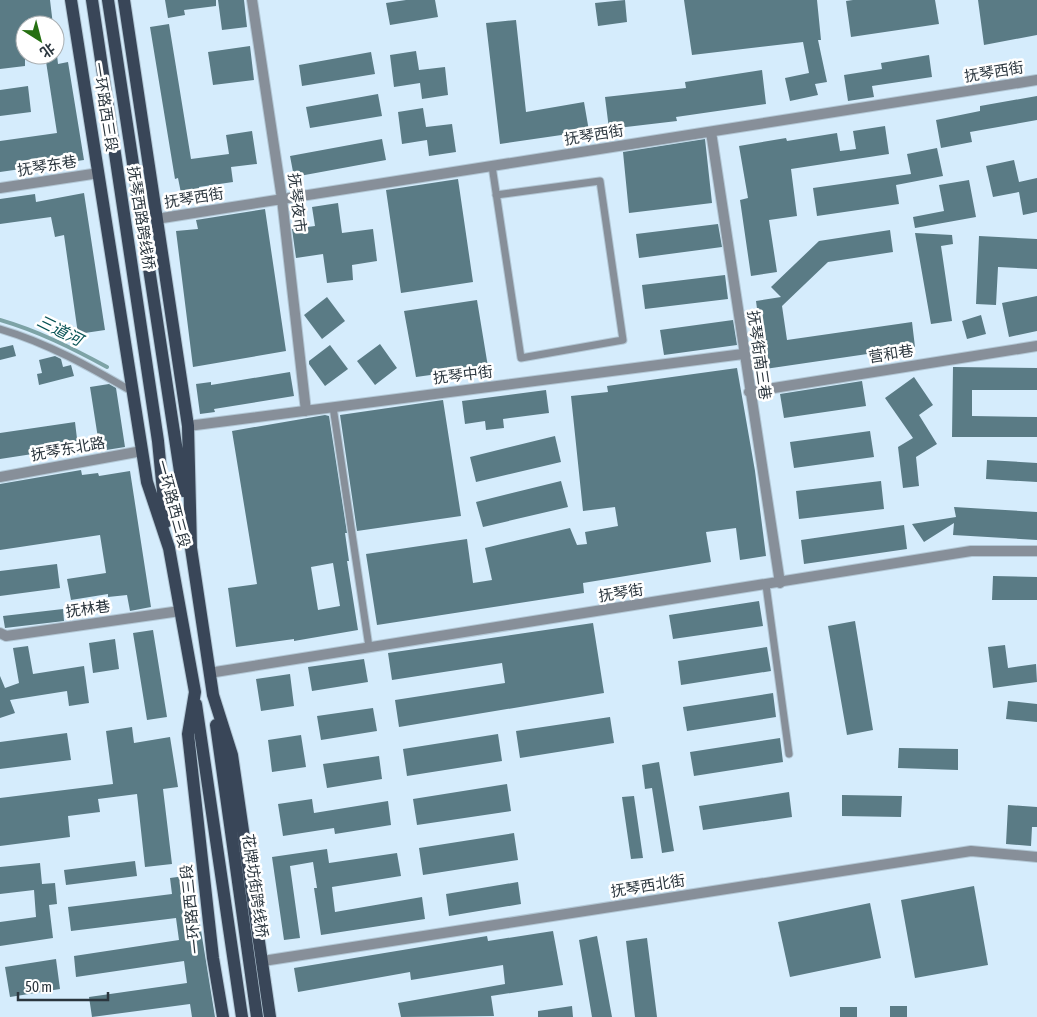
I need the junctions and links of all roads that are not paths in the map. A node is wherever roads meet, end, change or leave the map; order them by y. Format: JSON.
{"nodes":[{"id":1,"x":71,"y":0,"type":"edge"},
{"id":2,"x":92,"y":0,"type":"edge"},
{"id":3,"x":108,"y":0,"type":"edge"},
{"id":4,"x":124,"y":0,"type":"edge"},
{"id":5,"x":252,"y":0,"type":"edge"},
{"id":6,"x":1037,"y":80,"type":"edge"},
{"id":7,"x":711,"y":132,"type":"junction"},
{"id":8,"x":492,"y":166,"type":"junction"},
{"id":9,"x":99,"y":173,"type":"junction"},
{"id":10,"x":0,"y":188,"type":"edge"},
{"id":11,"x":496,"y":195,"type":"junction"},
{"id":12,"x":282,"y":200,"type":"junction"},
{"id":13,"x":156,"y":219,"type":"junction"},
{"id":14,"x":0,"y":329,"type":"edge"},
{"id":15,"x":1037,"y":346,"type":"edge"},
{"id":16,"x":743,"y":354,"type":"junction"},
{"id":17,"x":749,"y":392,"type":"junction"},
{"id":18,"x":134,"y":393,"type":"junction"},
{"id":19,"x":333,"y":407,"type":"junction"},
{"id":20,"x":306,"y":411,"type":"junction"},
{"id":21,"x":188,"y":426,"type":"junction"},
{"id":22,"x":142,"y":451,"type":"junction"},
{"id":23,"x":0,"y":476,"type":"edge"},
{"id":24,"x":169,"y":548,"type":"junction"},
{"id":25,"x":191,"y":548,"type":"junction"},
{"id":26,"x":1037,"y":551,"type":"edge"},
{"id":27,"x":780,"y":583,"type":"junction"},
{"id":28,"x":766,"y":585,"type":"junction"},
{"id":29,"x":180,"y":611,"type":"junction"},
{"id":30,"x":0,"y":633,"type":"edge"},
{"id":31,"x":369,"y":647,"type":"junction"},
{"id":32,"x":209,"y":673,"type":"junction"},
{"id":33,"x":195,"y":692,"type":"junction"},
{"id":34,"x":213,"y":695,"type":"junction"},
{"id":35,"x":789,"y":754,"type":"dead end"},
{"id":36,"x":1037,"y":857,"type":"edge"},
{"id":37,"x":263,"y":961,"type":"junction"},
{"id":38,"x":223,"y":1017,"type":"edge"},
{"id":39,"x":242,"y":1017,"type":"edge"},
{"id":40,"x":257,"y":1017,"type":"edge"},
{"id":41,"x":270,"y":1017,"type":"edge"}],
"edges":[{"from":1,"to":9,"type":"main road","name":"一环路西三段"},
{"from":2,"to":24,"type":"main road","name":"抚琴西路跨线桥"},
{"from":3,"to":25,"type":"main road","name":"抚琴西路跨线桥"},
{"from":4,"to":13,"type":"main road","name":"一环路西三段"},
{"from":5,"to":12,"type":"street","name":"抚琴夜市"},
{"from":6,"to":7,"type":"street","name":"抚琴西街"},
{"from":7,"to":8,"type":"street","name":"抚琴西街"},
{"from":7,"to":16,"type":"street","name":"抚琴街南三巷"},
{"from":8,"to":11,"type":"lane"},
{"from":8,"to":12,"type":"street","name":"抚琴西街"},
{"from":9,"to":10,"type":"street","name":"抚琴东巷"},
{"from":9,"to":18,"type":"main road","name":"一环路西三段"},
{"from":11,"to":11,"type":"lane"},
{"from":12,"to":13,"type":"street","name":"抚琴西街"},
{"from":12,"to":20,"type":"street","name":"抚琴夜市"},
{"from":13,"to":21,"type":"main road","name":"一环路西三段"},
{"from":14,"to":18,"type":"lane"},
{"from":15,"to":17,"type":"street","name":"营和巷"},
{"from":16,"to":17,"type":"street","name":"抚琴街南三巷"},
{"from":16,"to":19,"type":"street","name":"抚琴中街"},
{"from":17,"to":27,"type":"street","name":"抚琴街南三巷"},
{"from":18,"to":22,"type":"main road","name":"一环路西三段"},
{"from":19,"to":20,"type":"street","name":"抚琴中街"},
{"from":19,"to":31,"type":"lane"},
{"from":20,"to":21,"type":"street","name":"抚琴中街"},
{"from":21,"to":25,"type":"main road","name":"一环路西三段"},
{"from":22,"to":23,"type":"street","name":"抚琴东北路"},
{"from":22,"to":24,"type":"main road","name":"一环路西三段"},
{"from":24,"to":29,"type":"main road","name":"一环路西三段"},
{"from":25,"to":32,"type":"main road","name":"一环路西三段"},
{"from":26,"to":27,"type":"street","name":"抚琴街"},
{"from":27,"to":28,"type":"street","name":"抚琴街"},
{"from":28,"to":31,"type":"street","name":"抚琴街"},
{"from":28,"to":35,"type":"lane"},
{"from":29,"to":30,"type":"street","name":"抚林巷"},
{"from":29,"to":33,"type":"main road","name":"一环路西三段"},
{"from":31,"to":32,"type":"street","name":"抚琴街"},
{"from":32,"to":34,"type":"main road","name":"一环路西三段"},
{"from":33,"to":38,"type":"main road","name":"一环路西三段"},
{"from":33,"to":39,"type":"main road","name":"花牌坊街跨线桥"},
{"from":34,"to":37,"type":"main road","name":"一环路西三段"},
{"from":34,"to":40,"type":"main road","name":"花牌坊街跨线桥"},
{"from":36,"to":37,"type":"street","name":"抚琴西北街"},
{"from":37,"to":41,"type":"main road","name":"一环路西三段"}]}
